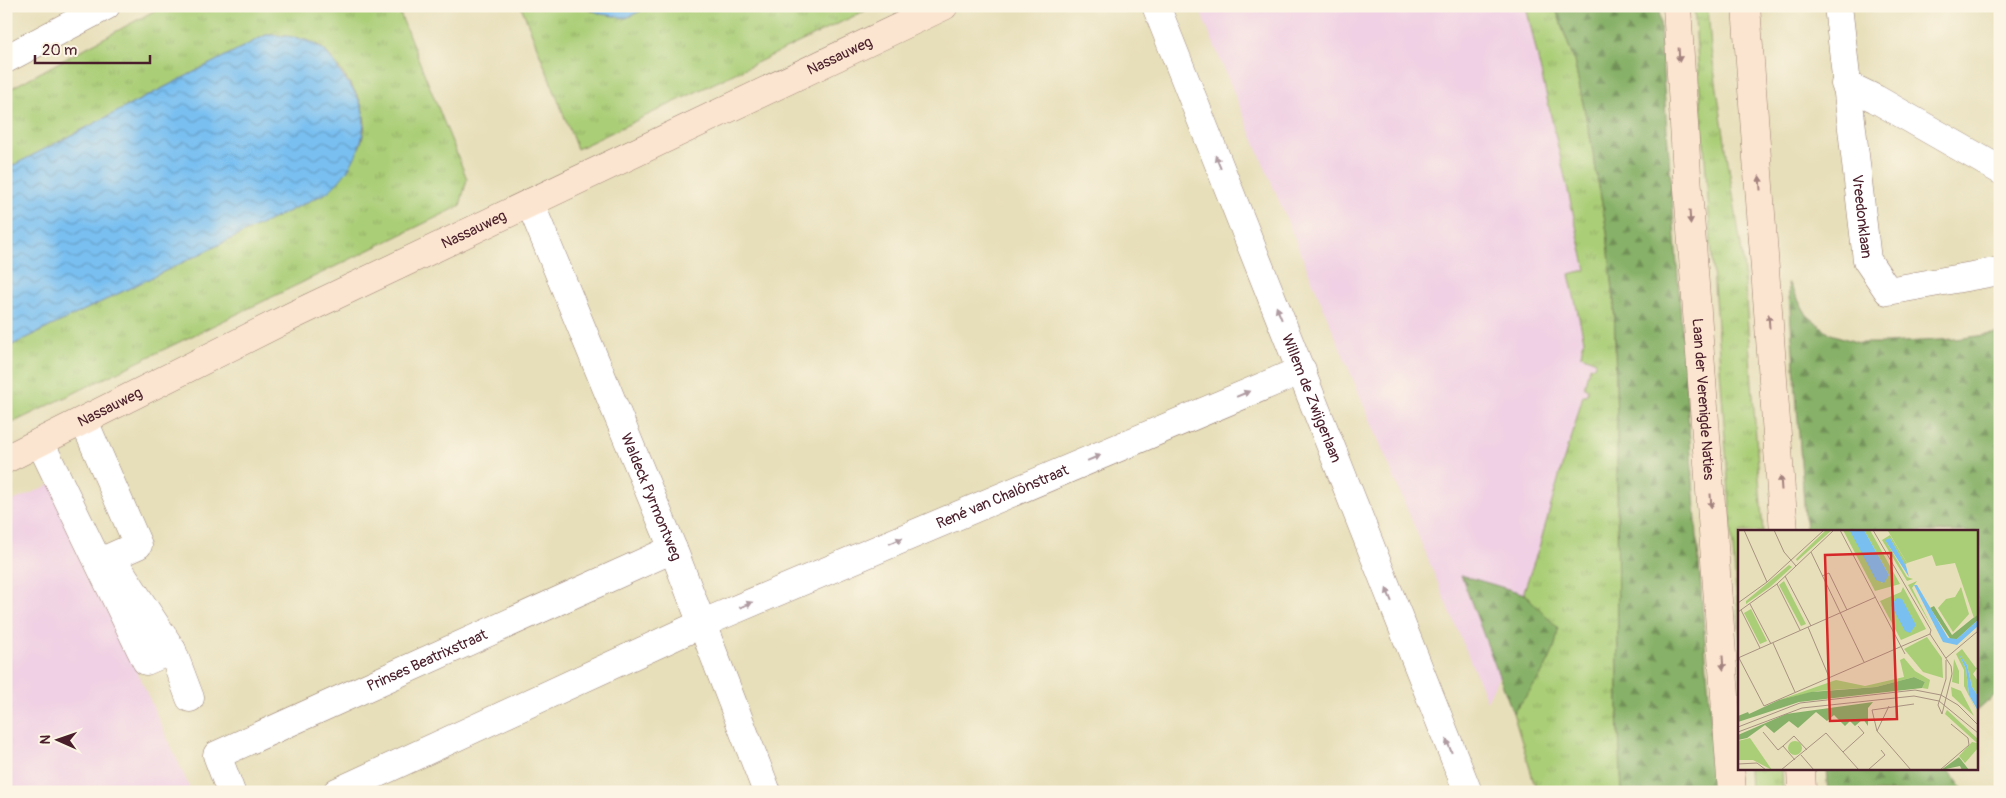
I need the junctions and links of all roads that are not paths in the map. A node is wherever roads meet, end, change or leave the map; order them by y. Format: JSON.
{"nodes":[{"id":1,"x":106,"y":6,"type":"edge"},
{"id":2,"x":944,"y":6,"type":"edge"},
{"id":3,"x":1156,"y":6,"type":"edge"},
{"id":4,"x":1677,"y":6,"type":"edge"},
{"id":5,"x":1746,"y":6,"type":"edge"},
{"id":6,"x":1838,"y":6,"type":"edge"},
{"id":7,"x":6,"y":59,"type":"edge"},
{"id":8,"x":1845,"y":84,"type":"junction"},
{"id":9,"x":2000,"y":170,"type":"edge"},
{"id":10,"x":530,"y":203,"type":"junction"},
{"id":11,"x":2000,"y":271,"type":"edge"},
{"id":12,"x":1302,"y":370,"type":"junction"},
{"id":13,"x":84,"y":421,"type":"junction"},
{"id":14,"x":40,"y":442,"type":"junction"},
{"id":15,"x":6,"y":459,"type":"edge"},
{"id":16,"x":1784,"y":530,"type":"edge"},
{"id":17,"x":673,"y":549,"type":"junction"},
{"id":18,"x":105,"y":560,"type":"junction"},
{"id":19,"x":701,"y":624,"type":"junction"},
{"id":20,"x":190,"y":698,"type":"dead end"},
{"id":21,"x":1801,"y":770,"type":"edge"},
{"id":22,"x":231,"y":792,"type":"edge"},
{"id":23,"x":337,"y":792,"type":"edge"},
{"id":24,"x":766,"y":792,"type":"edge"},
{"id":25,"x":1467,"y":792,"type":"edge"},
{"id":26,"x":1732,"y":792,"type":"edge"},
{"id":27,"x":1802,"y":792,"type":"edge"}],
"edges":[{"from":1,"to":7,"type":"street"},
{"from":2,"to":10,"type":"main road","name":"Nassauweg"},
{"from":12,"to":3,"type":"street","name":"Willem de Zwijgerlaan","one_way":true},
{"from":4,"to":26,"type":"main road","name":"Laan der Verenigde Naties","one_way":true},
{"from":16,"to":5,"type":"main road","one_way":true},
{"from":6,"to":8,"type":"street","name":"Vreedonklaan"},
{"from":8,"to":9,"type":"street"},
{"from":8,"to":11,"type":"street","name":"Vreedonklaan"},
{"from":10,"to":13,"type":"main road","name":"Nassauweg"},
{"from":10,"to":17,"type":"street","name":"Waldeck Pyrmontweg"},
{"from":19,"to":12,"type":"street","name":"René van Chalônstraat","one_way":true},
{"from":25,"to":12,"type":"street","name":"Willem de Zwijgerlaan","one_way":true},
{"from":13,"to":14,"type":"main road","name":"Nassauweg"},
{"from":13,"to":18,"type":"street"},
{"from":14,"to":15,"type":"main road","name":"Nassauweg"},
{"from":14,"to":18,"type":"street"},
{"from":17,"to":19,"type":"street","name":"Waldeck Pyrmontweg"},
{"from":17,"to":22,"type":"street","name":"Prinses Beatrixstraat"},
{"from":18,"to":20,"type":"street"},
{"from":19,"to":23,"type":"street"},
{"from":19,"to":24,"type":"street","name":"Waldeck Pyrmontweg"},
{"from":21,"to":27,"type":"main road"}]}
